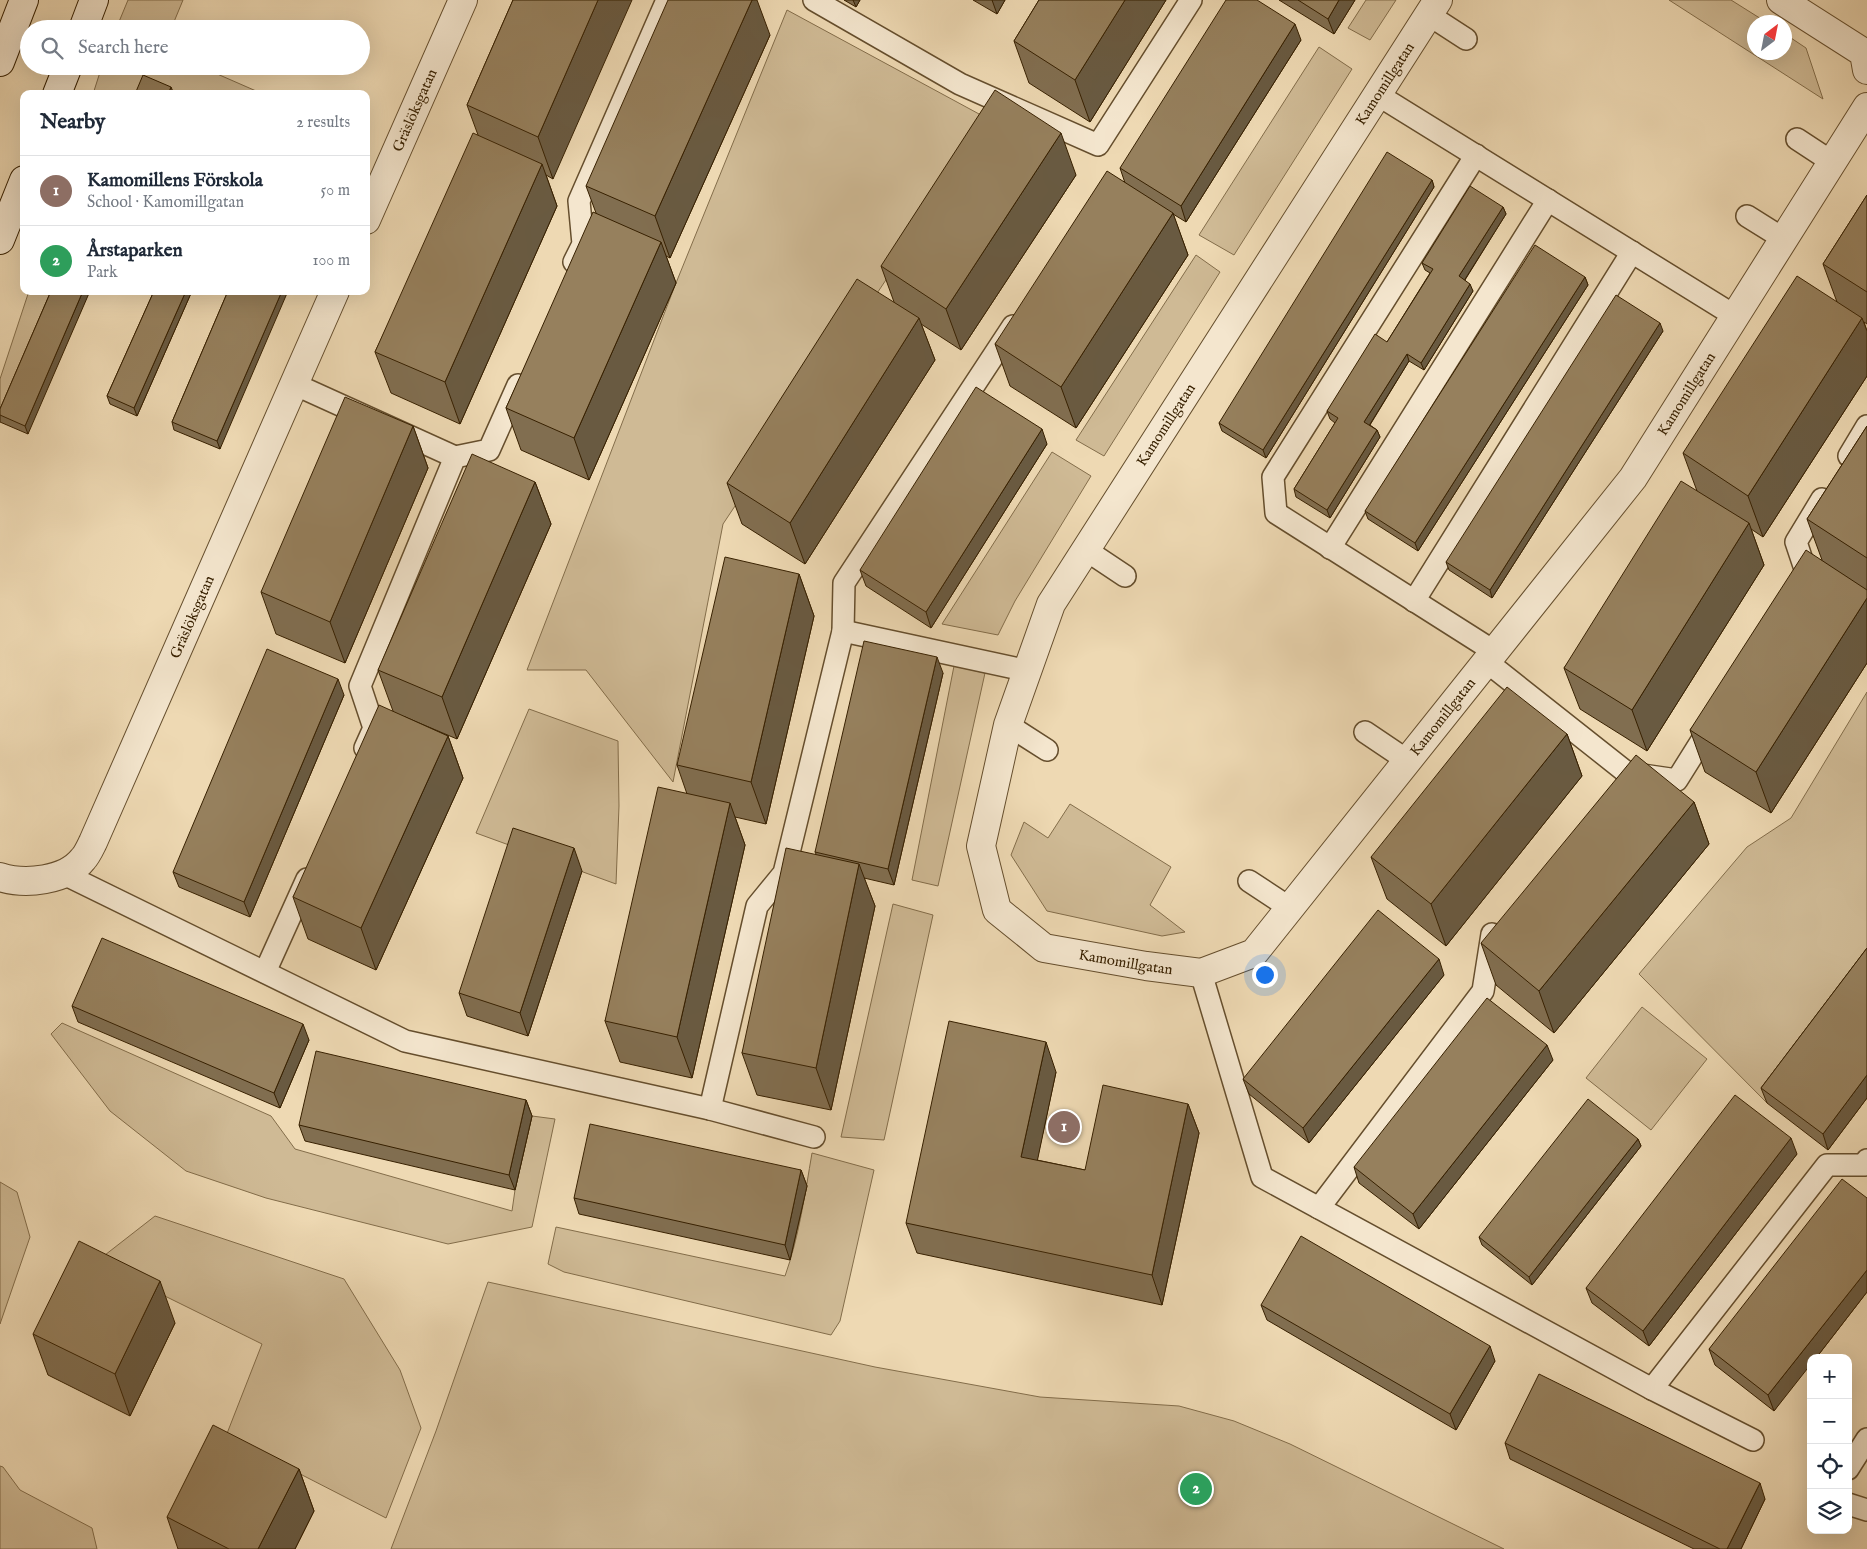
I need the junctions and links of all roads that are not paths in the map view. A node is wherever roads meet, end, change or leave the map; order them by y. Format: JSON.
{"nodes":[{"id":1,"x":24,"y":0,"type":"edge"},
{"id":2,"x":94,"y":0,"type":"edge"},
{"id":3,"x":463,"y":0,"type":"edge"},
{"id":4,"x":667,"y":0,"type":"edge"},
{"id":5,"x":814,"y":0,"type":"edge"},
{"id":6,"x":1191,"y":0,"type":"edge"},
{"id":7,"x":1781,"y":0,"type":"edge"},
{"id":8,"x":1434,"y":7,"type":"edge"},
{"id":9,"x":86,"y":20,"type":"edge"},
{"id":10,"x":1466,"y":39,"type":"dead end"},
{"id":11,"x":1866,"y":59,"type":"edge"},
{"id":12,"x":0,"y":62,"type":"edge"},
{"id":13,"x":64,"y":75,"type":"edge"},
{"id":14,"x":59,"y":90,"type":"edge"},
{"id":15,"x":1378,"y":95,"type":"junction"},
{"id":16,"x":1867,"y":107,"type":"edge"},
{"id":17,"x":1796,"y":140,"type":"dead end"},
{"id":18,"x":1476,"y":156,"type":"junction"},
{"id":19,"x":1832,"y":162,"type":"junction"},
{"id":20,"x":20,"y":190,"type":"edge"},
{"id":21,"x":1548,"y":200,"type":"junction"},
{"id":22,"x":370,"y":211,"type":"edge"},
{"id":23,"x":1747,"y":216,"type":"dead end"},
{"id":24,"x":1784,"y":239,"type":"junction"},
{"id":25,"x":0,"y":240,"type":"edge"},
{"id":26,"x":1632,"y":252,"type":"junction"},
{"id":27,"x":566,"y":280,"type":"edge"},
{"id":28,"x":333,"y":295,"type":"edge"},
{"id":29,"x":1023,"y":311,"type":"edge"},
{"id":30,"x":1735,"y":316,"type":"junction"},
{"id":31,"x":526,"y":369,"type":"edge"},
{"id":32,"x":294,"y":384,"type":"junction"},
{"id":33,"x":1867,"y":426,"type":"edge"},
{"id":34,"x":455,"y":457,"type":"junction"},
{"id":35,"x":1330,"y":548,"type":"junction"},
{"id":36,"x":1086,"y":550,"type":"junction"},
{"id":37,"x":1125,"y":576,"type":"dead end"},
{"id":38,"x":1414,"y":601,"type":"junction"},
{"id":39,"x":1790,"y":601,"type":"edge"},
{"id":40,"x":843,"y":630,"type":"junction"},
{"id":41,"x":1491,"y":657,"type":"junction"},
{"id":42,"x":1028,"y":671,"type":"junction"},
{"id":43,"x":1724,"y":707,"type":"edge"},
{"id":44,"x":1008,"y":725,"type":"junction"},
{"id":45,"x":1364,"y":732,"type":"dead end"},
{"id":46,"x":1048,"y":750,"type":"dead end"},
{"id":47,"x":1408,"y":761,"type":"junction"},
{"id":48,"x":358,"y":764,"type":"edge"},
{"id":49,"x":314,"y":864,"type":"edge"},
{"id":50,"x":64,"y":874,"type":"junction"},
{"id":51,"x":0,"y":877,"type":"edge"},
{"id":52,"x":1249,"y":881,"type":"dead end"},
{"id":53,"x":1290,"y":908,"type":"junction"},
{"id":54,"x":1504,"y":920,"type":"edge"},
{"id":55,"x":265,"y":972,"type":"junction"},
{"id":56,"x":1201,"y":973,"type":"junction"},
{"id":57,"x":710,"y":1110,"type":"junction"},
{"id":58,"x":814,"y":1137,"type":"dead end"},
{"id":59,"x":1867,"y":1160,"type":"edge"},
{"id":60,"x":1319,"y":1208,"type":"junction"},
{"id":61,"x":1652,"y":1389,"type":"junction"},
{"id":62,"x":1867,"y":1439,"type":"edge"},
{"id":63,"x":1753,"y":1440,"type":"dead end"},
{"id":64,"x":1852,"y":1463,"type":"edge"},
{"id":65,"x":1852,"y":1505,"type":"edge"},
{"id":66,"x":1867,"y":1510,"type":"edge"}],
"edges":[{"from":1,"to":12,"type":"street"},
{"from":2,"to":9,"type":"street"},
{"from":3,"to":22,"type":"street","name":"Gräslöksgatan"},
{"from":4,"to":27,"type":"lane"},
{"from":5,"to":6,"type":"lane"},
{"from":7,"to":11,"type":"street"},
{"from":8,"to":10,"type":"lane"},
{"from":8,"to":15,"type":"street","name":"Kamomillgatan"},
{"from":13,"to":14,"type":"street"},
{"from":15,"to":18,"type":"lane"},
{"from":15,"to":36,"type":"street","name":"Kamomillgatan"},
{"from":16,"to":19,"type":"street","name":"Kamomillgatan"},
{"from":17,"to":19,"type":"lane"},
{"from":18,"to":21,"type":"lane"},
{"from":18,"to":35,"type":"lane"},
{"from":19,"to":24,"type":"street","name":"Kamomillgatan"},
{"from":20,"to":25,"type":"street"},
{"from":21,"to":26,"type":"lane"},
{"from":21,"to":35,"type":"lane"},
{"from":23,"to":24,"type":"lane"},
{"from":24,"to":30,"type":"street","name":"Kamomillgatan"},
{"from":26,"to":30,"type":"lane"},
{"from":26,"to":38,"type":"lane"},
{"from":28,"to":32,"type":"street","name":"Gräslöksgatan"},
{"from":29,"to":40,"type":"lane"},
{"from":30,"to":41,"type":"street","name":"Kamomillgatan"},
{"from":31,"to":34,"type":"lane"},
{"from":32,"to":34,"type":"lane"},
{"from":32,"to":50,"type":"street","name":"Gräslöksgatan"},
{"from":33,"to":39,"type":"lane"},
{"from":34,"to":48,"type":"lane"},
{"from":35,"to":38,"type":"lane"},
{"from":36,"to":37,"type":"lane"},
{"from":36,"to":42,"type":"street","name":"Kamomillgatan"},
{"from":38,"to":41,"type":"lane"},
{"from":40,"to":42,"type":"lane"},
{"from":40,"to":57,"type":"lane"},
{"from":41,"to":43,"type":"lane"},
{"from":41,"to":47,"type":"street","name":"Kamomillgatan"},
{"from":42,"to":44,"type":"street","name":"Kamomillgatan"},
{"from":44,"to":46,"type":"lane"},
{"from":44,"to":56,"type":"street","name":"Kamomillgatan"},
{"from":45,"to":47,"type":"lane"},
{"from":47,"to":53,"type":"street","name":"Kamomillgatan"},
{"from":49,"to":55,"type":"lane"},
{"from":50,"to":51,"type":"street","name":"Gräslöksgatan"},
{"from":50,"to":55,"type":"lane"},
{"from":52,"to":53,"type":"lane"},
{"from":53,"to":56,"type":"street","name":"Kamomillgatan"},
{"from":54,"to":60,"type":"lane"},
{"from":55,"to":57,"type":"lane"},
{"from":56,"to":60,"type":"lane"},
{"from":57,"to":58,"type":"lane"},
{"from":59,"to":61,"type":"lane"},
{"from":60,"to":61,"type":"lane"},
{"from":61,"to":63,"type":"lane"},
{"from":62,"to":64,"type":"lane"},
{"from":65,"to":66,"type":"lane"}]}
